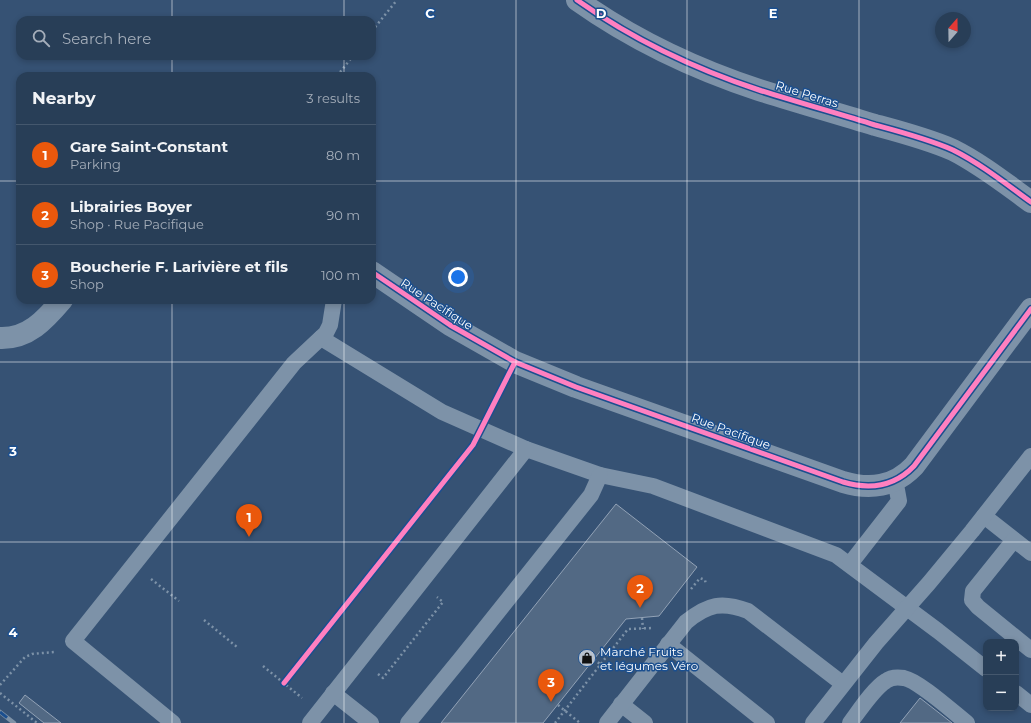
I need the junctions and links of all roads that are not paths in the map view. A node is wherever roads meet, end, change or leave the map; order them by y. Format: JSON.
{"nodes":[{"id":1,"x":577,"y":0,"type":"edge"},
{"id":2,"x":1031,"y":202,"type":"edge"},
{"id":3,"x":376,"y":275,"type":"edge"},
{"id":4,"x":59,"y":304,"type":"edge"},
{"id":5,"x":333,"y":304,"type":"edge"},
{"id":6,"x":1031,"y":309,"type":"edge"},
{"id":7,"x":0,"y":338,"type":"edge"},
{"id":8,"x":321,"y":338,"type":"junction"},
{"id":9,"x":526,"y":449,"type":"junction"},
{"id":10,"x":1031,"y":456,"type":"edge"},
{"id":11,"x":600,"y":475,"type":"junction"},
{"id":12,"x":893,"y":482,"type":"junction"},
{"id":13,"x":984,"y":516,"type":"junction"},
{"id":14,"x":1014,"y":540,"type":"junction"},
{"id":15,"x":1031,"y":553,"type":"edge"},
{"id":16,"x":850,"y":564,"type":"junction"},
{"id":17,"x":906,"y":608,"type":"junction"},
{"id":18,"x":668,"y":644,"type":"junction"},
{"id":19,"x":1031,"y":650,"type":"edge"},
{"id":20,"x":983,"y":667,"type":"edge"},
{"id":21,"x":843,"y":684,"type":"junction"},
{"id":22,"x":333,"y":694,"type":"junction"},
{"id":23,"x":1019,"y":695,"type":"edge"},
{"id":24,"x":621,"y":704,"type":"junction"},
{"id":25,"x":1031,"y":705,"type":"edge"},
{"id":26,"x":173,"y":723,"type":"edge"},
{"id":27,"x":310,"y":723,"type":"edge"},
{"id":28,"x":370,"y":723,"type":"edge"},
{"id":29,"x":408,"y":723,"type":"edge"},
{"id":30,"x":607,"y":723,"type":"edge"},
{"id":31,"x":645,"y":723,"type":"edge"},
{"id":32,"x":767,"y":723,"type":"edge"},
{"id":33,"x":813,"y":723,"type":"edge"},
{"id":34,"x":850,"y":723,"type":"edge"},
{"id":35,"x":967,"y":723,"type":"edge"}],
"edges":[{"from":1,"to":2,"type":"street","name":"Rue Perras"},
{"from":3,"to":12,"type":"street","name":"Rue Pacifique"},
{"from":4,"to":7,"type":"street"},
{"from":5,"to":8,"type":"lane"},
{"from":6,"to":12,"type":"street","name":"Rue Pacifique"},
{"from":8,"to":9,"type":"lane"},
{"from":8,"to":26,"type":"lane"},
{"from":9,"to":11,"type":"lane"},
{"from":9,"to":22,"type":"lane"},
{"from":10,"to":13,"type":"lane"},
{"from":11,"to":16,"type":"lane"},
{"from":11,"to":29,"type":"lane"},
{"from":12,"to":16,"type":"lane"},
{"from":13,"to":14,"type":"lane"},
{"from":13,"to":17,"type":"lane"},
{"from":14,"to":15,"type":"lane"},
{"from":14,"to":19,"type":"lane"},
{"from":16,"to":17,"type":"lane"},
{"from":17,"to":20,"type":"lane"},
{"from":17,"to":21,"type":"lane"},
{"from":18,"to":21,"type":"lane"},
{"from":18,"to":24,"type":"lane"},
{"from":18,"to":32,"type":"lane"},
{"from":21,"to":33,"type":"lane"},
{"from":22,"to":27,"type":"lane"},
{"from":22,"to":28,"type":"lane"},
{"from":23,"to":25,"type":"lane"},
{"from":24,"to":30,"type":"lane"},
{"from":24,"to":31,"type":"lane"},
{"from":34,"to":35,"type":"lane"}]}
